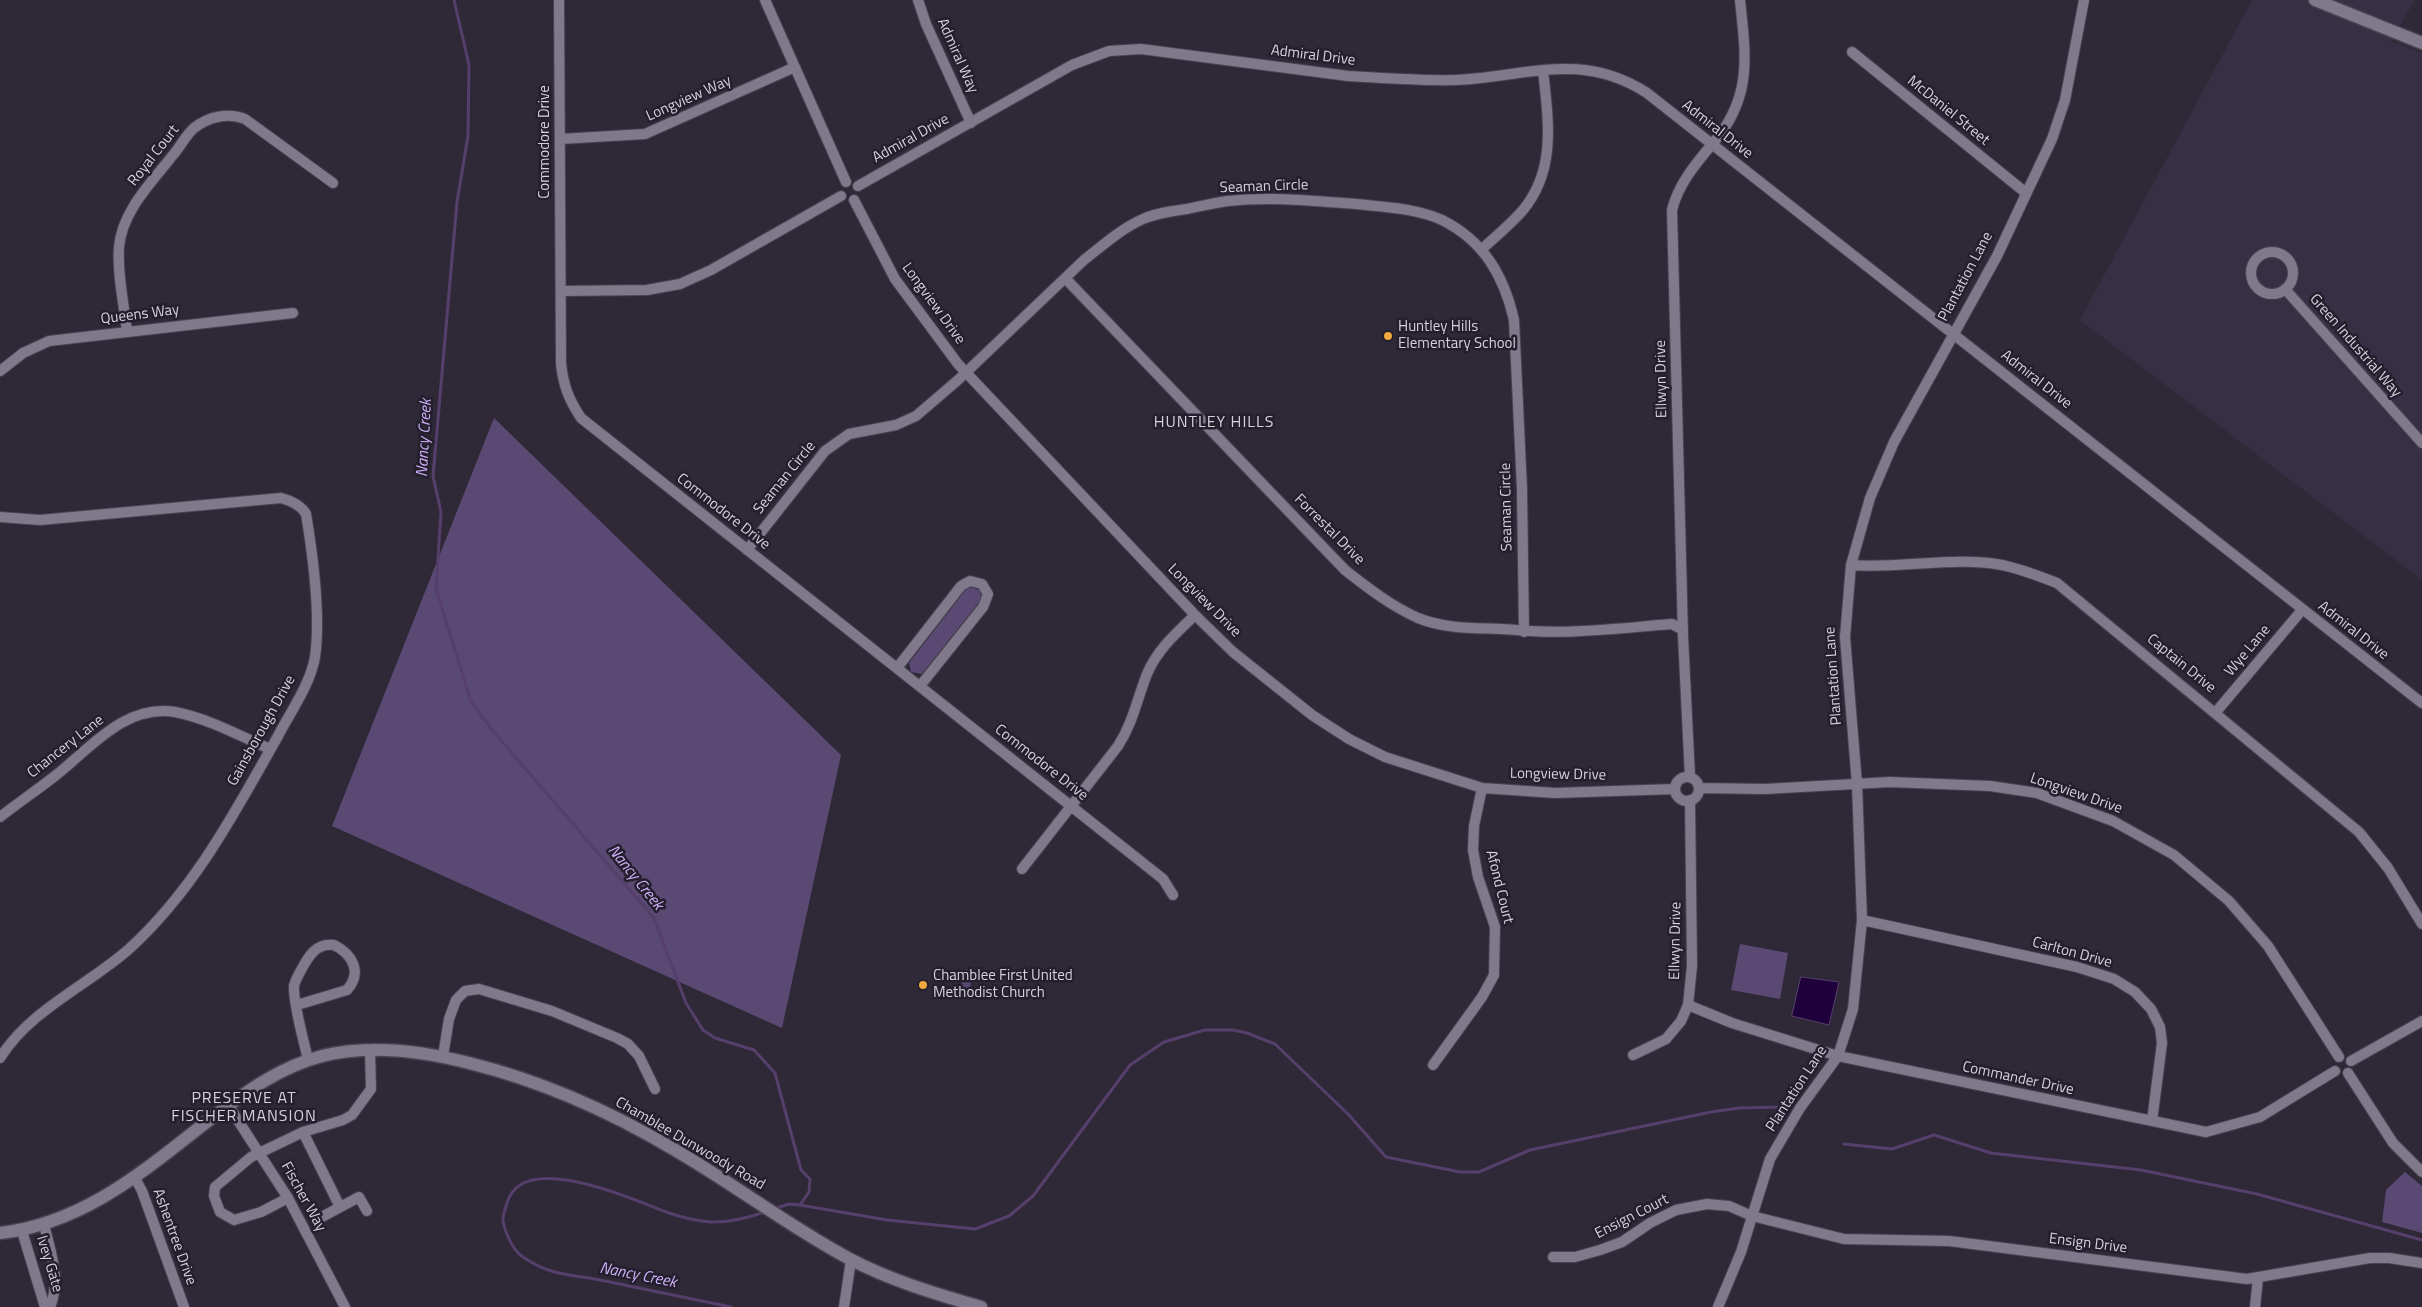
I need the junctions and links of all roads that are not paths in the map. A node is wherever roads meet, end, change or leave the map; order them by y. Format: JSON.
{"nodes":[{"id":1,"x":559,"y":0,"type":"edge"},
{"id":2,"x":765,"y":0,"type":"edge"},
{"id":3,"x":918,"y":0,"type":"edge"},
{"id":4,"x":1740,"y":0,"type":"edge"},
{"id":5,"x":2084,"y":0,"type":"edge"},
{"id":6,"x":2315,"y":0,"type":"edge"},
{"id":7,"x":2422,"y":43,"type":"edge"},
{"id":8,"x":1852,"y":52,"type":"dead end"},
{"id":9,"x":795,"y":67,"type":"junction"},
{"id":10,"x":1543,"y":70,"type":"junction"},
{"id":11,"x":971,"y":123,"type":"junction"},
{"id":12,"x":560,"y":140,"type":"junction"},
{"id":13,"x":1712,"y":145,"type":"junction"},
{"id":14,"x":846,"y":182,"type":"junction"},
{"id":15,"x":334,"y":183,"type":"dead end"},
{"id":16,"x":858,"y":186,"type":"junction"},
{"id":17,"x":2026,"y":194,"type":"junction"},
{"id":18,"x":841,"y":196,"type":"junction"},
{"id":19,"x":854,"y":200,"type":"junction"},
{"id":20,"x":1481,"y":250,"type":"junction"},
{"id":21,"x":1065,"y":278,"type":"junction"},
{"id":22,"x":2286,"y":289,"type":"junction"},
{"id":23,"x":561,"y":291,"type":"junction"},
{"id":24,"x":293,"y":313,"type":"dead end"},
{"id":25,"x":127,"y":331,"type":"junction"},
{"id":26,"x":1953,"y":334,"type":"junction"},
{"id":27,"x":0,"y":371,"type":"edge"},
{"id":28,"x":966,"y":372,"type":"junction"},
{"id":29,"x":2422,"y":444,"type":"edge"},
{"id":30,"x":0,"y":517,"type":"edge"},
{"id":31,"x":747,"y":550,"type":"junction"},
{"id":32,"x":1851,"y":565,"type":"junction"},
{"id":33,"x":2302,"y":610,"type":"junction"},
{"id":34,"x":1195,"y":615,"type":"junction"},
{"id":35,"x":1683,"y":630,"type":"junction"},
{"id":36,"x":1524,"y":632,"type":"junction"},
{"id":37,"x":897,"y":668,"type":"junction"},
{"id":38,"x":920,"y":686,"type":"junction"},
{"id":39,"x":2422,"y":703,"type":"edge"},
{"id":40,"x":2216,"y":712,"type":"junction"},
{"id":41,"x":270,"y":749,"type":"junction"},
{"id":42,"x":1690,"y":777,"type":"junction"},
{"id":43,"x":1857,"y":784,"type":"junction"},
{"id":44,"x":1482,"y":788,"type":"junction"},
{"id":45,"x":1675,"y":788,"type":"junction"},
{"id":46,"x":1699,"y":788,"type":"junction"},
{"id":47,"x":1690,"y":800,"type":"junction"},
{"id":48,"x":1072,"y":807,"type":"junction"},
{"id":49,"x":0,"y":816,"type":"edge"},
{"id":50,"x":1022,"y":870,"type":"dead end"},
{"id":51,"x":1173,"y":895,"type":"dead end"},
{"id":52,"x":1862,"y":920,"type":"junction"},
{"id":53,"x":2422,"y":924,"type":"edge"},
{"id":54,"x":297,"y":1005,"type":"junction"},
{"id":55,"x":1688,"y":1006,"type":"junction"},
{"id":56,"x":2422,"y":1021,"type":"edge"},
{"id":57,"x":370,"y":1050,"type":"junction"},
{"id":58,"x":1633,"y":1055,"type":"dead end"},
{"id":59,"x":443,"y":1056,"type":"junction"},
{"id":60,"x":1838,"y":1056,"type":"junction"},
{"id":61,"x":2339,"y":1057,"type":"junction"},
{"id":62,"x":0,"y":1058,"type":"edge"},
{"id":63,"x":308,"y":1060,"type":"junction"},
{"id":64,"x":2351,"y":1061,"type":"junction"},
{"id":65,"x":1433,"y":1065,"type":"dead end"},
{"id":66,"x":2335,"y":1071,"type":"junction"},
{"id":67,"x":2348,"y":1073,"type":"junction"},
{"id":68,"x":655,"y":1089,"type":"dead end"},
{"id":69,"x":228,"y":1105,"type":"junction"},
{"id":70,"x":2152,"y":1121,"type":"junction"},
{"id":71,"x":303,"y":1132,"type":"junction"},
{"id":72,"x":259,"y":1152,"type":"junction"},
{"id":73,"x":2422,"y":1172,"type":"edge"},
{"id":74,"x":135,"y":1178,"type":"junction"},
{"id":75,"x":288,"y":1198,"type":"junction"},
{"id":76,"x":340,"y":1207,"type":"junction"},
{"id":77,"x":366,"y":1211,"type":"dead end"},
{"id":78,"x":1752,"y":1216,"type":"junction"},
{"id":79,"x":318,"y":1219,"type":"dead end"},
{"id":80,"x":44,"y":1225,"type":"junction"},
{"id":81,"x":22,"y":1231,"type":"junction"},
{"id":82,"x":0,"y":1234,"type":"edge"},
{"id":83,"x":1553,"y":1256,"type":"dead end"},
{"id":84,"x":851,"y":1260,"type":"junction"},
{"id":85,"x":2422,"y":1263,"type":"edge"},
{"id":86,"x":2258,"y":1278,"type":"junction"},
{"id":87,"x":845,"y":1302,"type":"edge"},
{"id":88,"x":46,"y":1307,"type":"edge"},
{"id":89,"x":50,"y":1307,"type":"edge"},
{"id":90,"x":184,"y":1307,"type":"edge"},
{"id":91,"x":345,"y":1307,"type":"edge"},
{"id":92,"x":981,"y":1307,"type":"edge"},
{"id":93,"x":1718,"y":1307,"type":"edge"},
{"id":94,"x":2255,"y":1307,"type":"edge"}],
"edges":[{"from":1,"to":12,"type":"street","name":"Commodore Drive"},
{"from":2,"to":9,"type":"street"},
{"from":3,"to":11,"type":"street","name":"Admiral Way"},
{"from":4,"to":13,"type":"street","name":"Ellwyn Drive"},
{"from":5,"to":17,"type":"street","name":"Plantation Lane"},
{"from":6,"to":7,"type":"street"},
{"from":8,"to":17,"type":"street","name":"McDaniel Street"},
{"from":9,"to":12,"type":"street","name":"Longview Way"},
{"from":9,"to":14,"type":"street"},
{"from":10,"to":11,"type":"street","name":"Admiral Drive"},
{"from":10,"to":13,"type":"street","name":"Admiral Drive"},
{"from":10,"to":20,"type":"street"},
{"from":11,"to":16,"type":"street","name":"Admiral Drive"},
{"from":12,"to":23,"type":"street","name":"Commodore Drive"},
{"from":13,"to":26,"type":"street","name":"Admiral Drive"},
{"from":13,"to":35,"type":"street","name":"Ellwyn Drive"},
{"from":14,"to":16,"type":"street"},
{"from":14,"to":18,"type":"street"},
{"from":15,"to":25,"type":"street","name":"Royal Court"},
{"from":16,"to":19,"type":"street"},
{"from":17,"to":26,"type":"street","name":"Plantation Lane"},
{"from":18,"to":19,"type":"street"},
{"from":18,"to":23,"type":"street"},
{"from":19,"to":28,"type":"street","name":"Longview Drive"},
{"from":20,"to":21,"type":"street","name":"Seaman Circle"},
{"from":20,"to":36,"type":"street","name":"Seaman Circle"},
{"from":21,"to":28,"type":"street","name":"Seaman Circle"},
{"from":21,"to":36,"type":"street","name":"Forrestal Drive"},
{"from":22,"to":22,"type":"street"},
{"from":22,"to":29,"type":"street","name":"Green Industrial Way"},
{"from":23,"to":31,"type":"street","name":"Commodore Drive"},
{"from":24,"to":25,"type":"street","name":"Queens Way"},
{"from":25,"to":27,"type":"street","name":"Queens Way"},
{"from":26,"to":32,"type":"street","name":"Plantation Lane"},
{"from":26,"to":33,"type":"street","name":"Admiral Drive"},
{"from":28,"to":31,"type":"street","name":"Seaman Circle"},
{"from":28,"to":34,"type":"street","name":"Longview Drive"},
{"from":30,"to":41,"type":"street","name":"Gainsborough Drive"},
{"from":31,"to":37,"type":"street","name":"Commodore Drive"},
{"from":32,"to":40,"type":"street","name":"Captain Drive"},
{"from":32,"to":43,"type":"street","name":"Plantation Lane"},
{"from":33,"to":39,"type":"street","name":"Admiral Drive"},
{"from":33,"to":40,"type":"street","name":"Wye Lane"},
{"from":34,"to":44,"type":"street","name":"Longview Drive"},
{"from":34,"to":48,"type":"street"},
{"from":35,"to":36,"type":"street","name":"Forrestal Drive"},
{"from":35,"to":42,"type":"street","name":"Ellwyn Drive"},
{"from":37,"to":38,"type":"street","name":"Commodore Drive"},
{"from":37,"to":38,"type":"street"},
{"from":38,"to":48,"type":"street","name":"Commodore Drive"},
{"from":40,"to":53,"type":"street","name":"Captain Drive"},
{"from":41,"to":49,"type":"street","name":"Chancery Lane"},
{"from":41,"to":62,"type":"street","name":"Gainsborough Drive"},
{"from":42,"to":45,"type":"street"},
{"from":42,"to":46,"type":"street"},
{"from":43,"to":46,"type":"street","name":"Longview Drive"},
{"from":43,"to":52,"type":"street","name":"Plantation Lane"},
{"from":43,"to":61,"type":"street","name":"Longview Drive"},
{"from":44,"to":45,"type":"street","name":"Longview Drive"},
{"from":44,"to":65,"type":"street","name":"Afond Court"},
{"from":45,"to":47,"type":"street"},
{"from":46,"to":47,"type":"street"},
{"from":47,"to":55,"type":"street","name":"Ellwyn Drive"},
{"from":48,"to":50,"type":"street"},
{"from":48,"to":51,"type":"street","name":"Commodore Drive"},
{"from":52,"to":60,"type":"street","name":"Plantation Lane"},
{"from":52,"to":70,"type":"street","name":"Carlton Drive"},
{"from":54,"to":54,"type":"street"},
{"from":54,"to":63,"type":"street"},
{"from":55,"to":58,"type":"street","name":"Ellwyn Drive"},
{"from":55,"to":60,"type":"street","name":"Commander Drive"},
{"from":56,"to":64,"type":"street"},
{"from":57,"to":59,"type":"street","name":"Chamblee Dunwoody Road"},
{"from":57,"to":63,"type":"street","name":"Chamblee Dunwoody Road"},
{"from":57,"to":71,"type":"street"},
{"from":59,"to":68,"type":"street"},
{"from":59,"to":84,"type":"street","name":"Chamblee Dunwoody Road"},
{"from":60,"to":70,"type":"street","name":"Commander Drive"},
{"from":60,"to":78,"type":"street","name":"Plantation Lane"},
{"from":61,"to":64,"type":"street"},
{"from":61,"to":66,"type":"street"},
{"from":63,"to":69,"type":"street","name":"Chamblee Dunwoody Road"},
{"from":64,"to":67,"type":"street"},
{"from":66,"to":67,"type":"street"},
{"from":66,"to":70,"type":"street","name":"Commander Drive"},
{"from":67,"to":73,"type":"street"},
{"from":69,"to":72,"type":"street","name":"Fischer Way"},
{"from":69,"to":74,"type":"street","name":"Chamblee Dunwoody Road"},
{"from":71,"to":72,"type":"street"},
{"from":71,"to":76,"type":"street"},
{"from":72,"to":75,"type":"street","name":"Fischer Way"},
{"from":72,"to":75,"type":"street"},
{"from":74,"to":80,"type":"street","name":"Chamblee Dunwoody Road"},
{"from":74,"to":90,"type":"street","name":"Ashentree Drive"},
{"from":75,"to":91,"type":"street","name":"Fischer Way"},
{"from":76,"to":77,"type":"street"},
{"from":76,"to":79,"type":"street"},
{"from":78,"to":83,"type":"street","name":"Ensign Court"},
{"from":78,"to":86,"type":"street","name":"Ensign Drive"},
{"from":78,"to":93,"type":"street","name":"Plantation Lane"},
{"from":80,"to":81,"type":"street","name":"Chamblee Dunwoody Road"},
{"from":80,"to":89,"type":"street","name":"Ivey Gate"},
{"from":81,"to":82,"type":"street","name":"Chamblee Dunwoody Road"},
{"from":81,"to":88,"type":"street","name":"Ivey Gate"},
{"from":84,"to":87,"type":"street"},
{"from":84,"to":92,"type":"street","name":"Chamblee Dunwoody Road"},
{"from":85,"to":86,"type":"street","name":"Ensign Drive"},
{"from":86,"to":94,"type":"street"}]}
